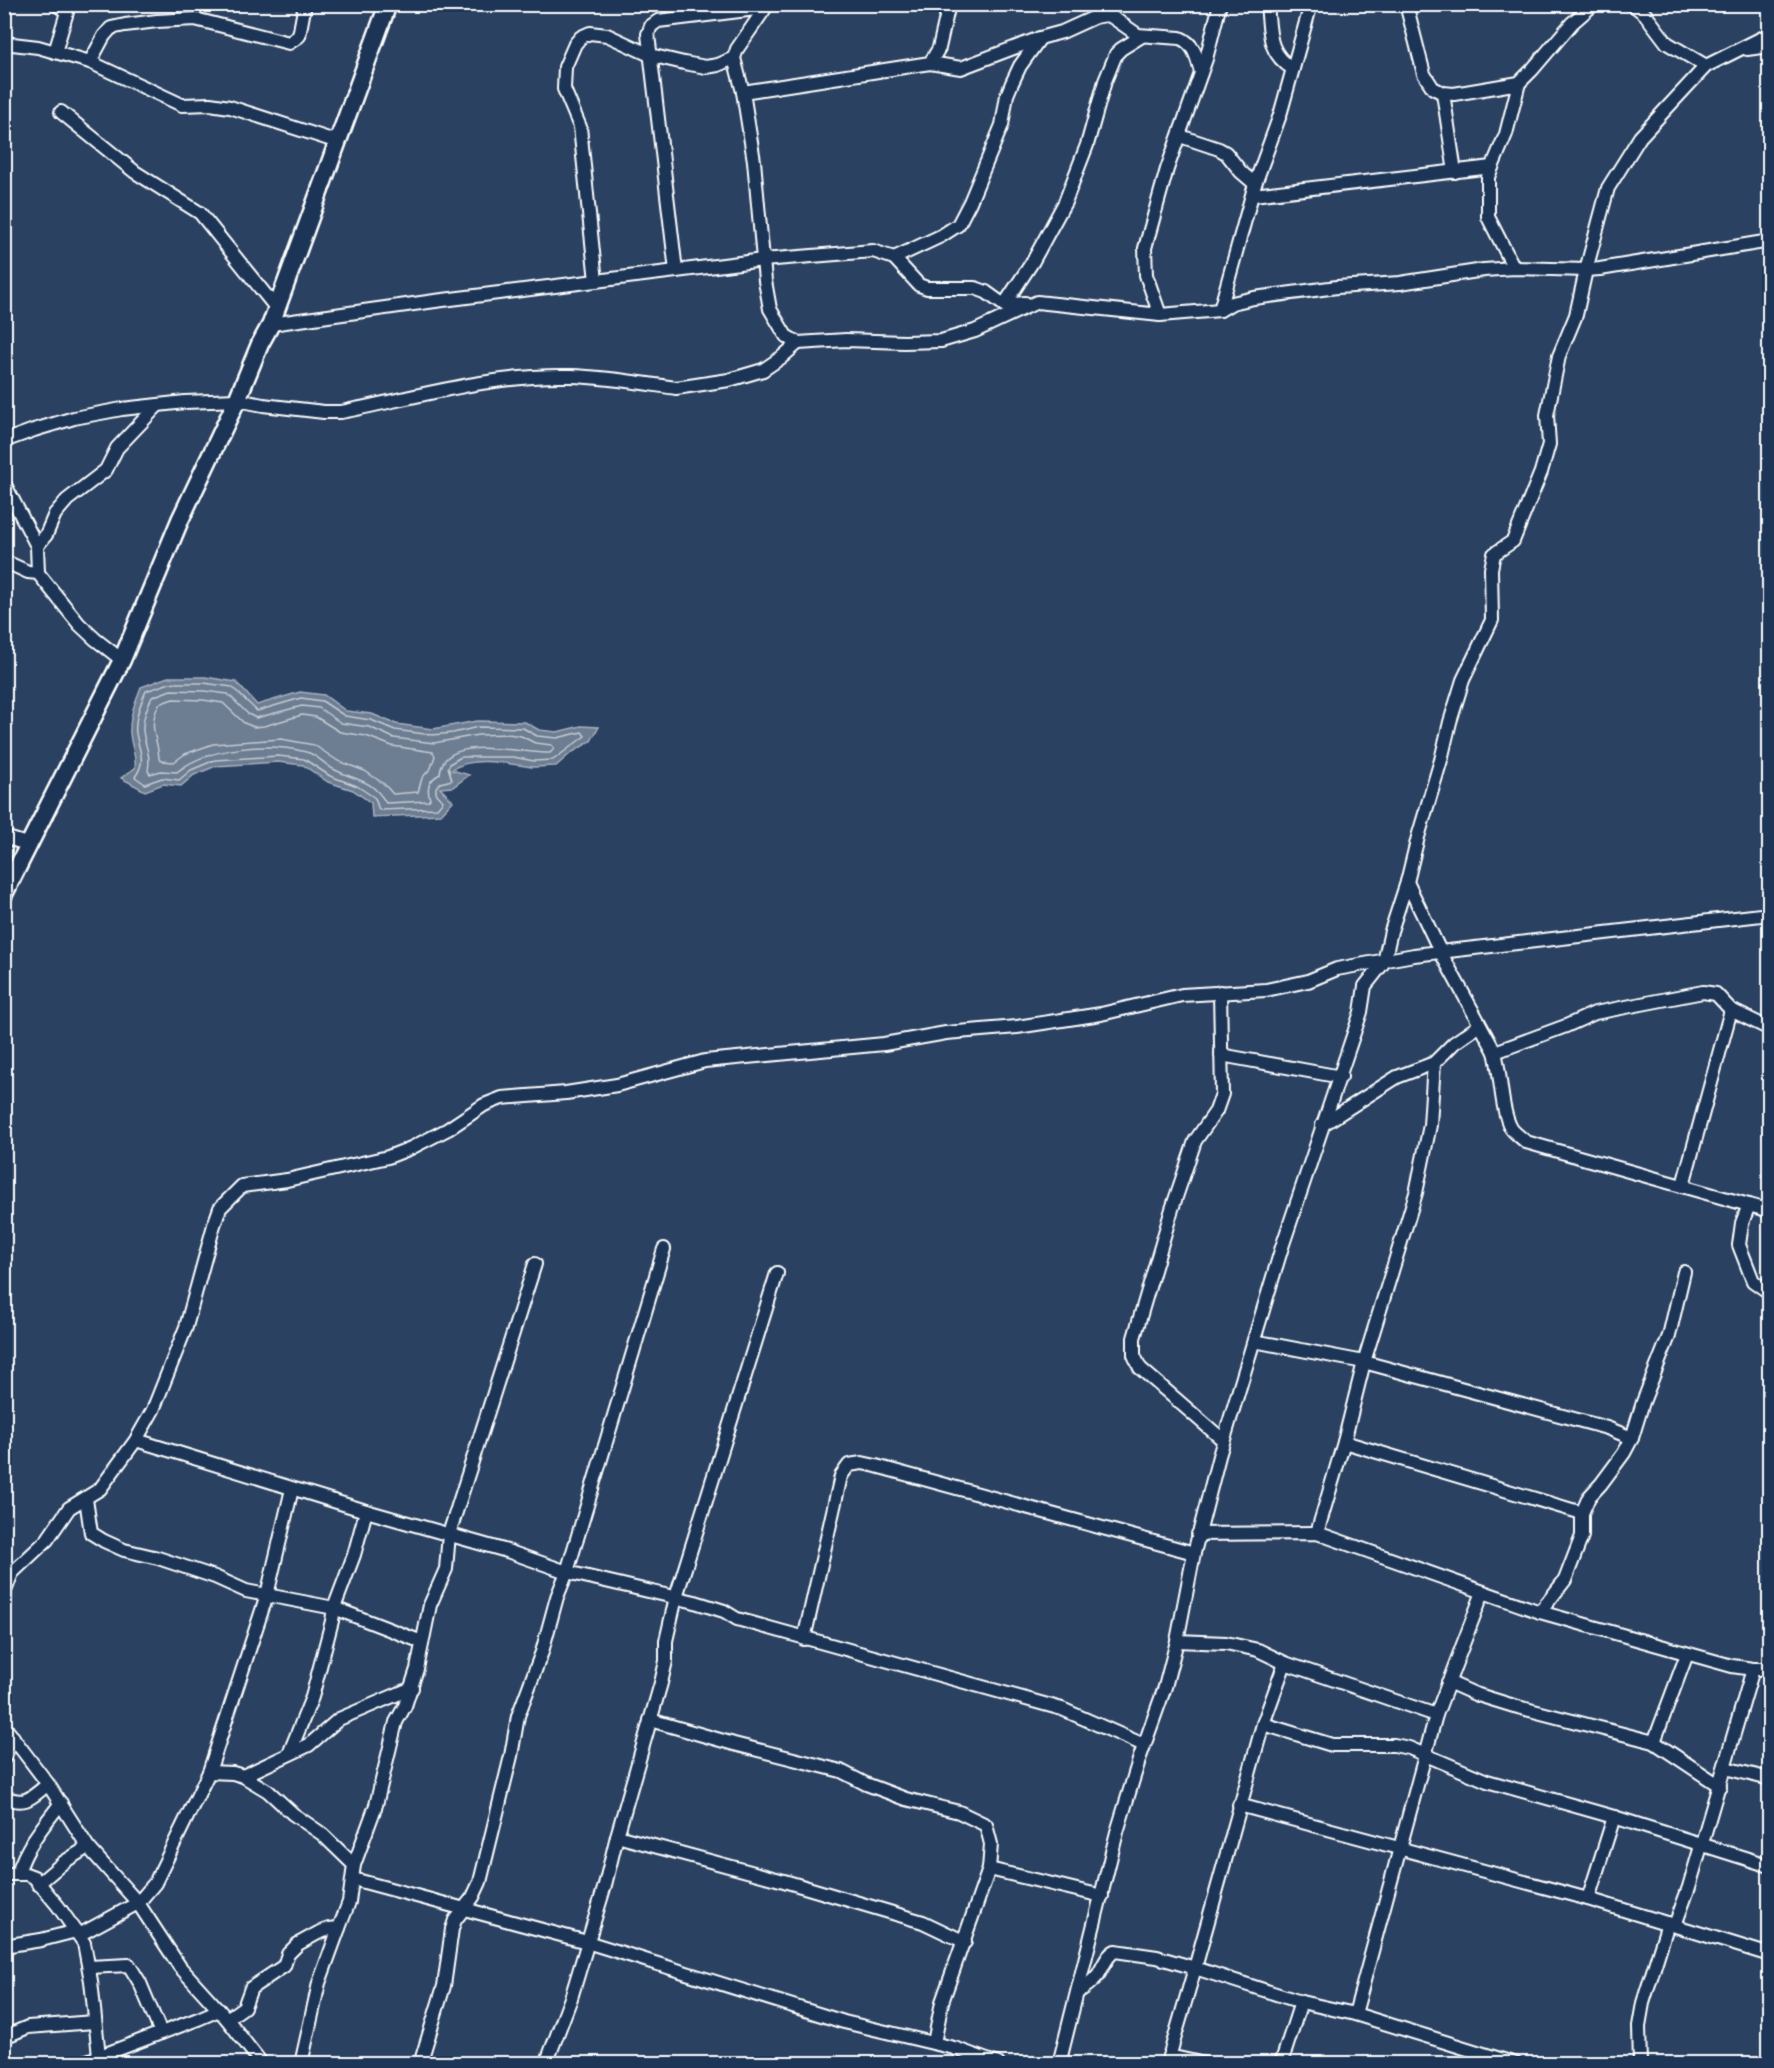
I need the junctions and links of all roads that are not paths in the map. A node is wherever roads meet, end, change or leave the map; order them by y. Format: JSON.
{"nodes":[{"id":1,"x":56,"y":4,"type":"edge"},
{"id":2,"x":305,"y":4,"type":"edge"},
{"id":3,"x":388,"y":4,"type":"edge"},
{"id":4,"x":949,"y":4,"type":"edge"},
{"id":5,"x":1220,"y":4,"type":"edge"},
{"id":6,"x":1268,"y":4,"type":"edge"},
{"id":7,"x":1311,"y":4,"type":"edge"},
{"id":8,"x":1406,"y":4,"type":"edge"},
{"id":9,"x":1489,"y":4,"type":"edge"},
{"id":10,"x":1508,"y":4,"type":"edge"},
{"id":11,"x":1594,"y":4,"type":"edge"},
{"id":12,"x":1632,"y":4,"type":"edge"},
{"id":13,"x":766,"y":6,"type":"edge"},
{"id":14,"x":1770,"y":34,"type":"edge"},
{"id":15,"x":1142,"y":36,"type":"junction"},
{"id":16,"x":1040,"y":38,"type":"junction"},
{"id":17,"x":4,"y":43,"type":"edge"},
{"id":18,"x":1770,"y":46,"type":"edge"},
{"id":19,"x":1737,"y":50,"type":"junction"},
{"id":20,"x":55,"y":52,"type":"junction"},
{"id":21,"x":650,"y":55,"type":"junction"},
{"id":22,"x":734,"y":58,"type":"junction"},
{"id":23,"x":90,"y":62,"type":"junction"},
{"id":24,"x":930,"y":63,"type":"junction"},
{"id":25,"x":1706,"y":66,"type":"junction"},
{"id":26,"x":1293,"y":69,"type":"junction"},
{"id":27,"x":1201,"y":72,"type":"junction"},
{"id":28,"x":1519,"y":83,"type":"junction"},
{"id":29,"x":743,"y":92,"type":"junction"},
{"id":30,"x":1443,"y":93,"type":"junction"},
{"id":31,"x":61,"y":112,"type":"dead end"},
{"id":32,"x":1180,"y":136,"type":"junction"},
{"id":33,"x":338,"y":142,"type":"junction"},
{"id":34,"x":1492,"y":167,"type":"junction"},
{"id":35,"x":1455,"y":172,"type":"junction"},
{"id":36,"x":1254,"y":189,"type":"junction"},
{"id":37,"x":1770,"y":241,"type":"edge"},
{"id":38,"x":894,"y":258,"type":"junction"},
{"id":39,"x":764,"y":260,"type":"junction"},
{"id":40,"x":1514,"y":268,"type":"junction"},
{"id":41,"x":1586,"y":270,"type":"junction"},
{"id":42,"x":676,"y":271,"type":"junction"},
{"id":43,"x":596,"y":281,"type":"junction"},
{"id":44,"x":1037,"y":302,"type":"junction"},
{"id":45,"x":1004,"y":305,"type":"junction"},
{"id":46,"x":1220,"y":310,"type":"junction"},
{"id":47,"x":1160,"y":315,"type":"junction"},
{"id":48,"x":274,"y":316,"type":"junction"},
{"id":49,"x":798,"y":343,"type":"junction"},
{"id":50,"x":237,"y":400,"type":"junction"},
{"id":51,"x":157,"y":406,"type":"junction"},
{"id":52,"x":4,"y":441,"type":"edge"},
{"id":53,"x":4,"y":483,"type":"edge"},
{"id":54,"x":37,"y":546,"type":"junction"},
{"id":55,"x":4,"y":561,"type":"edge"},
{"id":56,"x":38,"y":573,"type":"junction"},
{"id":57,"x":122,"y":660,"type":"junction"},
{"id":58,"x":7,"y":841,"type":"edge"},
{"id":59,"x":30,"y":845,"type":"junction"},
{"id":60,"x":1407,"y":882,"type":"junction"},
{"id":61,"x":4,"y":894,"type":"edge"},
{"id":62,"x":1770,"y":914,"type":"edge"},
{"id":63,"x":1441,"y":953,"type":"junction"},
{"id":64,"x":1384,"y":962,"type":"junction"},
{"id":65,"x":1220,"y":992,"type":"junction"},
{"id":66,"x":1731,"y":1010,"type":"junction"},
{"id":67,"x":1480,"y":1025,"type":"junction"},
{"id":68,"x":1770,"y":1029,"type":"edge"},
{"id":69,"x":1495,"y":1052,"type":"junction"},
{"id":70,"x":1221,"y":1054,"type":"junction"},
{"id":71,"x":1434,"y":1063,"type":"junction"},
{"id":72,"x":1341,"y":1077,"type":"junction"},
{"id":73,"x":1322,"y":1125,"type":"junction"},
{"id":74,"x":1683,"y":1185,"type":"junction"},
{"id":75,"x":1749,"y":1205,"type":"junction"},
{"id":76,"x":1770,"y":1211,"type":"edge"},
{"id":77,"x":664,"y":1249,"type":"dead end"},
{"id":78,"x":535,"y":1264,"type":"dead end"},
{"id":79,"x":1684,"y":1272,"type":"dead end"},
{"id":80,"x":777,"y":1273,"type":"dead end"},
{"id":81,"x":1770,"y":1293,"type":"edge"},
{"id":82,"x":1254,"y":1341,"type":"junction"},
{"id":83,"x":1364,"y":1362,"type":"junction"},
{"id":84,"x":1632,"y":1438,"type":"junction"},
{"id":85,"x":136,"y":1440,"type":"junction"},
{"id":86,"x":1223,"y":1440,"type":"junction"},
{"id":87,"x":1344,"y":1443,"type":"junction"},
{"id":88,"x":292,"y":1489,"type":"junction"},
{"id":89,"x":86,"y":1499,"type":"junction"},
{"id":90,"x":366,"y":1511,"type":"junction"},
{"id":91,"x":1582,"y":1513,"type":"junction"},
{"id":92,"x":1317,"y":1533,"type":"junction"},
{"id":93,"x":449,"y":1534,"type":"junction"},
{"id":94,"x":1198,"y":1534,"type":"junction"},
{"id":95,"x":1194,"y":1553,"type":"junction"},
{"id":96,"x":567,"y":1572,"type":"junction"},
{"id":97,"x":1483,"y":1592,"type":"junction"},
{"id":98,"x":267,"y":1595,"type":"junction"},
{"id":99,"x":676,"y":1597,"type":"junction"},
{"id":100,"x":334,"y":1608,"type":"junction"},
{"id":101,"x":4,"y":1609,"type":"edge"},
{"id":102,"x":1540,"y":1612,"type":"junction"},
{"id":103,"x":804,"y":1639,"type":"junction"},
{"id":104,"x":1177,"y":1641,"type":"junction"},
{"id":105,"x":422,"y":1642,"type":"junction"},
{"id":106,"x":1687,"y":1654,"type":"junction"},
{"id":107,"x":1285,"y":1662,"type":"junction"},
{"id":108,"x":1754,"y":1669,"type":"junction"},
{"id":109,"x":1770,"y":1669,"type":"edge"},
{"id":110,"x":1448,"y":1682,"type":"junction"},
{"id":111,"x":412,"y":1688,"type":"junction"},
{"id":112,"x":1436,"y":1715,"type":"junction"},
{"id":113,"x":650,"y":1720,"type":"junction"},
{"id":114,"x":1263,"y":1724,"type":"junction"},
{"id":115,"x":4,"y":1726,"type":"edge"},
{"id":116,"x":14,"y":1737,"type":"junction"},
{"id":117,"x":1654,"y":1742,"type":"junction"},
{"id":118,"x":1144,"y":1745,"type":"junction"},
{"id":119,"x":289,"y":1754,"type":"junction"},
{"id":120,"x":1426,"y":1756,"type":"junction"},
{"id":121,"x":4,"y":1758,"type":"edge"},
{"id":122,"x":1725,"y":1768,"type":"junction"},
{"id":123,"x":209,"y":1772,"type":"junction"},
{"id":124,"x":243,"y":1776,"type":"junction"},
{"id":125,"x":1770,"y":1779,"type":"edge"},
{"id":126,"x":48,"y":1784,"type":"junction"},
{"id":127,"x":1720,"y":1786,"type":"junction"},
{"id":128,"x":4,"y":1797,"type":"edge"},
{"id":129,"x":61,"y":1803,"type":"junction"},
{"id":130,"x":1239,"y":1805,"type":"junction"},
{"id":131,"x":1614,"y":1816,"type":"junction"},
{"id":132,"x":617,"y":1836,"type":"junction"},
{"id":133,"x":1701,"y":1845,"type":"junction"},
{"id":134,"x":88,"y":1847,"type":"junction"},
{"id":135,"x":1400,"y":1849,"type":"junction"},
{"id":136,"x":354,"y":1864,"type":"junction"},
{"id":137,"x":1770,"y":1866,"type":"edge"},
{"id":138,"x":989,"y":1869,"type":"junction"},
{"id":139,"x":18,"y":1873,"type":"junction"},
{"id":140,"x":4,"y":1874,"type":"edge"},
{"id":141,"x":353,"y":1879,"type":"junction"},
{"id":142,"x":38,"y":1884,"type":"junction"},
{"id":143,"x":1102,"y":1896,"type":"junction"},
{"id":144,"x":1588,"y":1899,"type":"junction"},
{"id":145,"x":138,"y":1903,"type":"junction"},
{"id":146,"x":462,"y":1909,"type":"junction"},
{"id":147,"x":1672,"y":1924,"type":"junction"},
{"id":148,"x":339,"y":1928,"type":"junction"},
{"id":149,"x":78,"y":1933,"type":"junction"},
{"id":150,"x":587,"y":1942,"type":"junction"},
{"id":151,"x":965,"y":1942,"type":"junction"},
{"id":152,"x":4,"y":1946,"type":"edge"},
{"id":153,"x":1770,"y":1955,"type":"edge"},
{"id":154,"x":89,"y":1967,"type":"junction"},
{"id":155,"x":1195,"y":1968,"type":"junction"},
{"id":156,"x":1078,"y":1992,"type":"junction"},
{"id":157,"x":1302,"y":2002,"type":"junction"},
{"id":158,"x":223,"y":2014,"type":"junction"},
{"id":159,"x":1355,"y":2014,"type":"junction"},
{"id":160,"x":94,"y":2022,"type":"junction"},
{"id":161,"x":161,"y":2033,"type":"junction"},
{"id":162,"x":4,"y":2037,"type":"edge"},
{"id":163,"x":934,"y":2043,"type":"junction"},
{"id":164,"x":1477,"y":2052,"type":"junction"},
{"id":165,"x":105,"y":2058,"type":"edge"},
{"id":166,"x":1168,"y":2060,"type":"edge"},
{"id":167,"x":547,"y":2063,"type":"edge"},
{"id":168,"x":79,"y":2064,"type":"edge"},
{"id":169,"x":262,"y":2064,"type":"edge"},
{"id":170,"x":301,"y":2064,"type":"edge"},
{"id":171,"x":420,"y":2064,"type":"edge"},
{"id":172,"x":998,"y":2064,"type":"edge"},
{"id":173,"x":1059,"y":2064,"type":"edge"},
{"id":174,"x":1205,"y":2064,"type":"edge"},
{"id":175,"x":1281,"y":2064,"type":"edge"},
{"id":176,"x":1470,"y":2064,"type":"edge"},
{"id":177,"x":1516,"y":2064,"type":"edge"},
{"id":178,"x":1640,"y":2064,"type":"edge"}],
"edges":[{"from":1,"to":20,"type":"street"},
{"from":2,"to":23,"type":"street"},
{"from":3,"to":33,"type":"street"},
{"from":4,"to":24,"type":"street"},
{"from":5,"to":27,"type":"street"},
{"from":6,"to":26,"type":"street"},
{"from":7,"to":26,"type":"street"},
{"from":8,"to":30,"type":"street"},
{"from":9,"to":10,"type":"street"},
{"from":11,"to":28,"type":"street"},
{"from":12,"to":25,"type":"street"},
{"from":13,"to":21,"type":"street"},
{"from":13,"to":22,"type":"street"},
{"from":14,"to":19,"type":"street"},
{"from":15,"to":16,"type":"street"},
{"from":15,"to":27,"type":"street"},
{"from":15,"to":45,"type":"street"},
{"from":16,"to":24,"type":"street"},
{"from":16,"to":38,"type":"street"},
{"from":17,"to":20,"type":"street"},
{"from":18,"to":19,"type":"street"},
{"from":19,"to":25,"type":"street"},
{"from":20,"to":23,"type":"street"},
{"from":21,"to":22,"type":"street"},
{"from":21,"to":42,"type":"street"},
{"from":21,"to":43,"type":"street"},
{"from":22,"to":29,"type":"street"},
{"from":23,"to":33,"type":"street"},
{"from":24,"to":29,"type":"street"},
{"from":25,"to":41,"type":"street"},
{"from":26,"to":36,"type":"street"},
{"from":27,"to":32,"type":"street"},
{"from":28,"to":30,"type":"street"},
{"from":28,"to":34,"type":"street"},
{"from":29,"to":39,"type":"street"},
{"from":30,"to":35,"type":"street"},
{"from":31,"to":48,"type":"street"},
{"from":32,"to":36,"type":"street"},
{"from":32,"to":47,"type":"street"},
{"from":33,"to":48,"type":"street"},
{"from":34,"to":35,"type":"street"},
{"from":34,"to":40,"type":"street"},
{"from":35,"to":36,"type":"street"},
{"from":36,"to":46,"type":"street"},
{"from":37,"to":41,"type":"street"},
{"from":38,"to":39,"type":"street"},
{"from":38,"to":45,"type":"street"},
{"from":39,"to":42,"type":"street"},
{"from":39,"to":49,"type":"street"},
{"from":40,"to":41,"type":"street"},
{"from":40,"to":46,"type":"street"},
{"from":41,"to":60,"type":"street"},
{"from":42,"to":43,"type":"street"},
{"from":43,"to":48,"type":"street"},
{"from":44,"to":45,"type":"street"},
{"from":44,"to":47,"type":"street"},
{"from":44,"to":49,"type":"street"},
{"from":46,"to":47,"type":"street"},
{"from":48,"to":50,"type":"street"},
{"from":49,"to":50,"type":"street"},
{"from":50,"to":51,"type":"street"},
{"from":50,"to":57,"type":"street"},
{"from":51,"to":52,"type":"street"},
{"from":51,"to":54,"type":"street"},
{"from":53,"to":54,"type":"street"},
{"from":54,"to":56,"type":"street"},
{"from":55,"to":56,"type":"street"},
{"from":56,"to":57,"type":"street"},
{"from":57,"to":59,"type":"street"},
{"from":58,"to":59,"type":"street"},
{"from":59,"to":61,"type":"street"},
{"from":60,"to":63,"type":"street"},
{"from":60,"to":64,"type":"street"},
{"from":62,"to":63,"type":"street"},
{"from":63,"to":64,"type":"street"},
{"from":63,"to":67,"type":"street"},
{"from":64,"to":65,"type":"street"},
{"from":64,"to":72,"type":"street"},
{"from":65,"to":70,"type":"street"},
{"from":65,"to":85,"type":"street"},
{"from":66,"to":68,"type":"street"},
{"from":66,"to":69,"type":"street"},
{"from":66,"to":74,"type":"street"},
{"from":67,"to":69,"type":"street"},
{"from":67,"to":71,"type":"street"},
{"from":69,"to":74,"type":"street"},
{"from":70,"to":72,"type":"street"},
{"from":70,"to":86,"type":"street"},
{"from":71,"to":73,"type":"street"},
{"from":71,"to":83,"type":"street"},
{"from":72,"to":73,"type":"street"},
{"from":73,"to":82,"type":"street"},
{"from":74,"to":75,"type":"street"},
{"from":75,"to":76,"type":"street"},
{"from":75,"to":81,"type":"street"},
{"from":77,"to":96,"type":"street"},
{"from":78,"to":93,"type":"street"},
{"from":79,"to":84,"type":"street"},
{"from":80,"to":99,"type":"street"},
{"from":82,"to":83,"type":"street"},
{"from":82,"to":86,"type":"street"},
{"from":83,"to":84,"type":"street"},
{"from":83,"to":87,"type":"street"},
{"from":84,"to":91,"type":"street"},
{"from":85,"to":88,"type":"street"},
{"from":85,"to":89,"type":"street"},
{"from":86,"to":94,"type":"street"},
{"from":87,"to":91,"type":"street"},
{"from":87,"to":92,"type":"street"},
{"from":88,"to":90,"type":"street"},
{"from":88,"to":98,"type":"street"},
{"from":89,"to":98,"type":"street"},
{"from":89,"to":101,"type":"street"},
{"from":90,"to":93,"type":"street"},
{"from":90,"to":100,"type":"street"},
{"from":91,"to":102,"type":"street"},
{"from":92,"to":94,"type":"street"},
{"from":92,"to":97,"type":"street"},
{"from":93,"to":96,"type":"street"},
{"from":93,"to":105,"type":"street"},
{"from":94,"to":95,"type":"street"},
{"from":95,"to":103,"type":"street"},
{"from":95,"to":104,"type":"street"},
{"from":96,"to":99,"type":"street"},
{"from":96,"to":146,"type":"street"},
{"from":97,"to":102,"type":"street"},
{"from":97,"to":110,"type":"street"},
{"from":98,"to":100,"type":"street"},
{"from":98,"to":123,"type":"street"},
{"from":99,"to":103,"type":"street"},
{"from":99,"to":113,"type":"street"},
{"from":100,"to":105,"type":"street"},
{"from":100,"to":119,"type":"street"},
{"from":102,"to":106,"type":"street"},
{"from":103,"to":118,"type":"street"},
{"from":104,"to":107,"type":"street"},
{"from":104,"to":118,"type":"street"},
{"from":105,"to":111,"type":"street"},
{"from":106,"to":108,"type":"street"},
{"from":106,"to":117,"type":"street"},
{"from":107,"to":112,"type":"street"},
{"from":107,"to":114,"type":"street"},
{"from":108,"to":109,"type":"street"},
{"from":108,"to":122,"type":"street"},
{"from":110,"to":112,"type":"street"},
{"from":110,"to":117,"type":"street"},
{"from":111,"to":119,"type":"street"},
{"from":111,"to":136,"type":"street"},
{"from":112,"to":120,"type":"street"},
{"from":113,"to":132,"type":"street"},
{"from":113,"to":138,"type":"street"},
{"from":114,"to":120,"type":"street"},
{"from":114,"to":130,"type":"street"},
{"from":115,"to":116,"type":"street"},
{"from":116,"to":121,"type":"street"},
{"from":116,"to":126,"type":"street"},
{"from":117,"to":127,"type":"street"},
{"from":118,"to":143,"type":"street"},
{"from":119,"to":124,"type":"street"},
{"from":120,"to":131,"type":"street"},
{"from":120,"to":135,"type":"street"},
{"from":122,"to":125,"type":"street"},
{"from":122,"to":127,"type":"street"},
{"from":123,"to":124,"type":"street"},
{"from":123,"to":145,"type":"street"},
{"from":124,"to":136,"type":"street"},
{"from":126,"to":128,"type":"street"},
{"from":126,"to":129,"type":"street"},
{"from":127,"to":133,"type":"street"},
{"from":129,"to":134,"type":"street"},
{"from":129,"to":139,"type":"street"},
{"from":130,"to":135,"type":"street"},
{"from":130,"to":155,"type":"street"},
{"from":131,"to":133,"type":"street"},
{"from":131,"to":144,"type":"street"},
{"from":132,"to":150,"type":"street"},
{"from":132,"to":151,"type":"street"},
{"from":133,"to":137,"type":"street"},
{"from":133,"to":147,"type":"street"},
{"from":134,"to":142,"type":"street"},
{"from":134,"to":145,"type":"street"},
{"from":135,"to":144,"type":"street"},
{"from":135,"to":159,"type":"street"},
{"from":136,"to":141,"type":"street"},
{"from":138,"to":143,"type":"street"},
{"from":138,"to":151,"type":"street"},
{"from":139,"to":140,"type":"street"},
{"from":139,"to":142,"type":"street"},
{"from":141,"to":146,"type":"street"},
{"from":141,"to":148,"type":"street"},
{"from":142,"to":149,"type":"street"},
{"from":143,"to":156,"type":"street"},
{"from":144,"to":147,"type":"street"},
{"from":145,"to":149,"type":"street"},
{"from":145,"to":158,"type":"street"},
{"from":146,"to":150,"type":"street"},
{"from":146,"to":171,"type":"street"},
{"from":147,"to":153,"type":"street"},
{"from":147,"to":178,"type":"street"},
{"from":148,"to":158,"type":"street"},
{"from":148,"to":170,"type":"street"},
{"from":149,"to":152,"type":"street"},
{"from":149,"to":154,"type":"street"},
{"from":150,"to":163,"type":"street"},
{"from":150,"to":167,"type":"street"},
{"from":151,"to":163,"type":"street"},
{"from":154,"to":160,"type":"street"},
{"from":154,"to":161,"type":"street"},
{"from":155,"to":156,"type":"street"},
{"from":155,"to":157,"type":"street"},
{"from":155,"to":166,"type":"street"},
{"from":156,"to":173,"type":"street"},
{"from":157,"to":159,"type":"street"},
{"from":157,"to":175,"type":"street"},
{"from":158,"to":161,"type":"street"},
{"from":158,"to":169,"type":"street"},
{"from":159,"to":164,"type":"street"},
{"from":160,"to":162,"type":"street"},
{"from":160,"to":165,"type":"street"},
{"from":161,"to":165,"type":"street"},
{"from":163,"to":172,"type":"street"},
{"from":164,"to":176,"type":"street"},
{"from":164,"to":177,"type":"street"},
{"from":165,"to":168,"type":"street"},
{"from":166,"to":174,"type":"street"}]}
